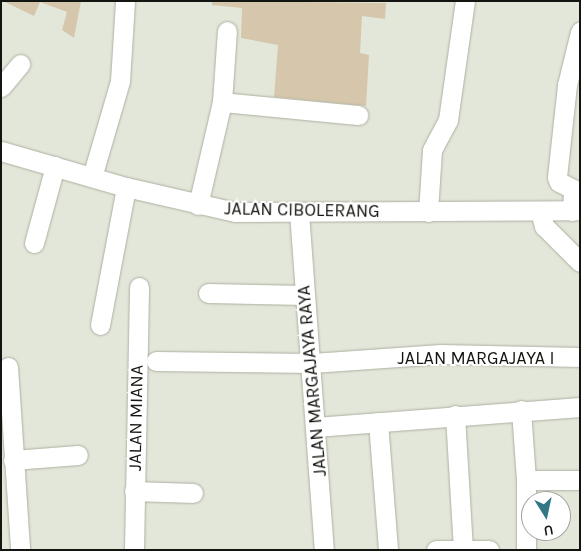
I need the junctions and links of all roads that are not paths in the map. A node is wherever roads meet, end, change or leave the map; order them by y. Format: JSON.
{"nodes":[{"id":1,"x":125,"y":1,"type":"edge"},
{"id":2,"x":465,"y":1,"type":"edge"},
{"id":3,"x":227,"y":31,"type":"dead end"},
{"id":4,"x":580,"y":32,"type":"edge"},
{"id":5,"x":20,"y":64,"type":"dead end"},
{"id":6,"x":1,"y":87,"type":"edge"},
{"id":7,"x":222,"y":102,"type":"junction"},
{"id":8,"x":358,"y":114,"type":"dead end"},
{"id":9,"x":1,"y":151,"type":"edge"},
{"id":10,"x":55,"y":166,"type":"junction"},
{"id":11,"x":92,"y":177,"type":"junction"},
{"id":12,"x":126,"y":187,"type":"junction"},
{"id":13,"x":198,"y":205,"type":"junction"},
{"id":14,"x":576,"y":210,"type":"edge"},
{"id":15,"x":540,"y":211,"type":"junction"},
{"id":16,"x":299,"y":212,"type":"junction"},
{"id":17,"x":428,"y":212,"type":"junction"},
{"id":18,"x":34,"y":243,"type":"dead end"},
{"id":19,"x":580,"y":262,"type":"edge"},
{"id":20,"x":139,"y":287,"type":"dead end"},
{"id":21,"x":208,"y":293,"type":"dead end"},
{"id":22,"x":304,"y":295,"type":"junction"},
{"id":23,"x":100,"y":325,"type":"dead end"},
{"id":24,"x":580,"y":357,"type":"edge"},
{"id":25,"x":156,"y":361,"type":"dead end"},
{"id":26,"x":312,"y":364,"type":"junction"},
{"id":27,"x":8,"y":367,"type":"dead end"},
{"id":28,"x":580,"y":407,"type":"edge"},
{"id":29,"x":521,"y":410,"type":"junction"},
{"id":30,"x":455,"y":415,"type":"junction"},
{"id":31,"x":378,"y":422,"type":"junction"},
{"id":32,"x":315,"y":427,"type":"junction"},
{"id":33,"x":78,"y":455,"type":"dead end"},
{"id":34,"x":13,"y":460,"type":"junction"},
{"id":35,"x":526,"y":480,"type":"junction"},
{"id":36,"x":580,"y":480,"type":"edge"},
{"id":37,"x":134,"y":491,"type":"junction"},
{"id":38,"x":193,"y":493,"type":"dead end"},
{"id":39,"x":462,"y":549,"type":"edge"},
{"id":40,"x":20,"y":550,"type":"edge"},
{"id":41,"x":134,"y":550,"type":"edge"},
{"id":42,"x":324,"y":550,"type":"edge"},
{"id":43,"x":388,"y":550,"type":"edge"},
{"id":44,"x":436,"y":550,"type":"edge"},
{"id":45,"x":489,"y":550,"type":"edge"},
{"id":46,"x":526,"y":550,"type":"edge"}],
"edges":[{"from":1,"to":11,"type":"street"},
{"from":2,"to":17,"type":"street"},
{"from":3,"to":7,"type":"street"},
{"from":4,"to":14,"type":"street"},
{"from":5,"to":6,"type":"street"},
{"from":7,"to":8,"type":"street"},
{"from":7,"to":13,"type":"street"},
{"from":9,"to":10,"type":"street","name":"JALAN CIBOLERANG"},
{"from":10,"to":11,"type":"street","name":"JALAN CIBOLERANG"},
{"from":10,"to":18,"type":"street"},
{"from":11,"to":12,"type":"street","name":"JALAN CIBOLERANG"},
{"from":12,"to":13,"type":"street","name":"JALAN CIBOLERANG"},
{"from":12,"to":23,"type":"street"},
{"from":13,"to":16,"type":"street","name":"JALAN CIBOLERANG"},
{"from":14,"to":15,"type":"street","name":"JALAN CIBOLERANG"},
{"from":15,"to":17,"type":"street","name":"JALAN CIBOLERANG"},
{"from":15,"to":19,"type":"street"},
{"from":16,"to":17,"type":"street","name":"JALAN CIBOLERANG"},
{"from":16,"to":22,"type":"street","name":"JALAN MARGAJAYA RAYA"},
{"from":20,"to":37,"type":"street","name":"JALAN MIANA"},
{"from":21,"to":22,"type":"street"},
{"from":22,"to":26,"type":"street","name":"JALAN MARGAJAYA RAYA"},
{"from":24,"to":26,"type":"street","name":"JALAN MARGAJAYA I"},
{"from":25,"to":26,"type":"street","name":"JALAN MARGAJAYA I"},
{"from":26,"to":32,"type":"street","name":"JALAN MARGAJAYA RAYA"},
{"from":27,"to":34,"type":"street"},
{"from":28,"to":29,"type":"street"},
{"from":29,"to":30,"type":"street"},
{"from":29,"to":35,"type":"street"},
{"from":30,"to":31,"type":"street"},
{"from":30,"to":39,"type":"street"},
{"from":31,"to":32,"type":"street"},
{"from":31,"to":43,"type":"street"},
{"from":32,"to":42,"type":"street","name":"JALAN MARGAJAYA RAYA"},
{"from":33,"to":34,"type":"street"},
{"from":34,"to":40,"type":"street"},
{"from":35,"to":36,"type":"street"},
{"from":35,"to":46,"type":"street"},
{"from":37,"to":38,"type":"street"},
{"from":37,"to":41,"type":"street","name":"JALAN MIANA"},
{"from":39,"to":44,"type":"street"},
{"from":39,"to":45,"type":"street"}]}
